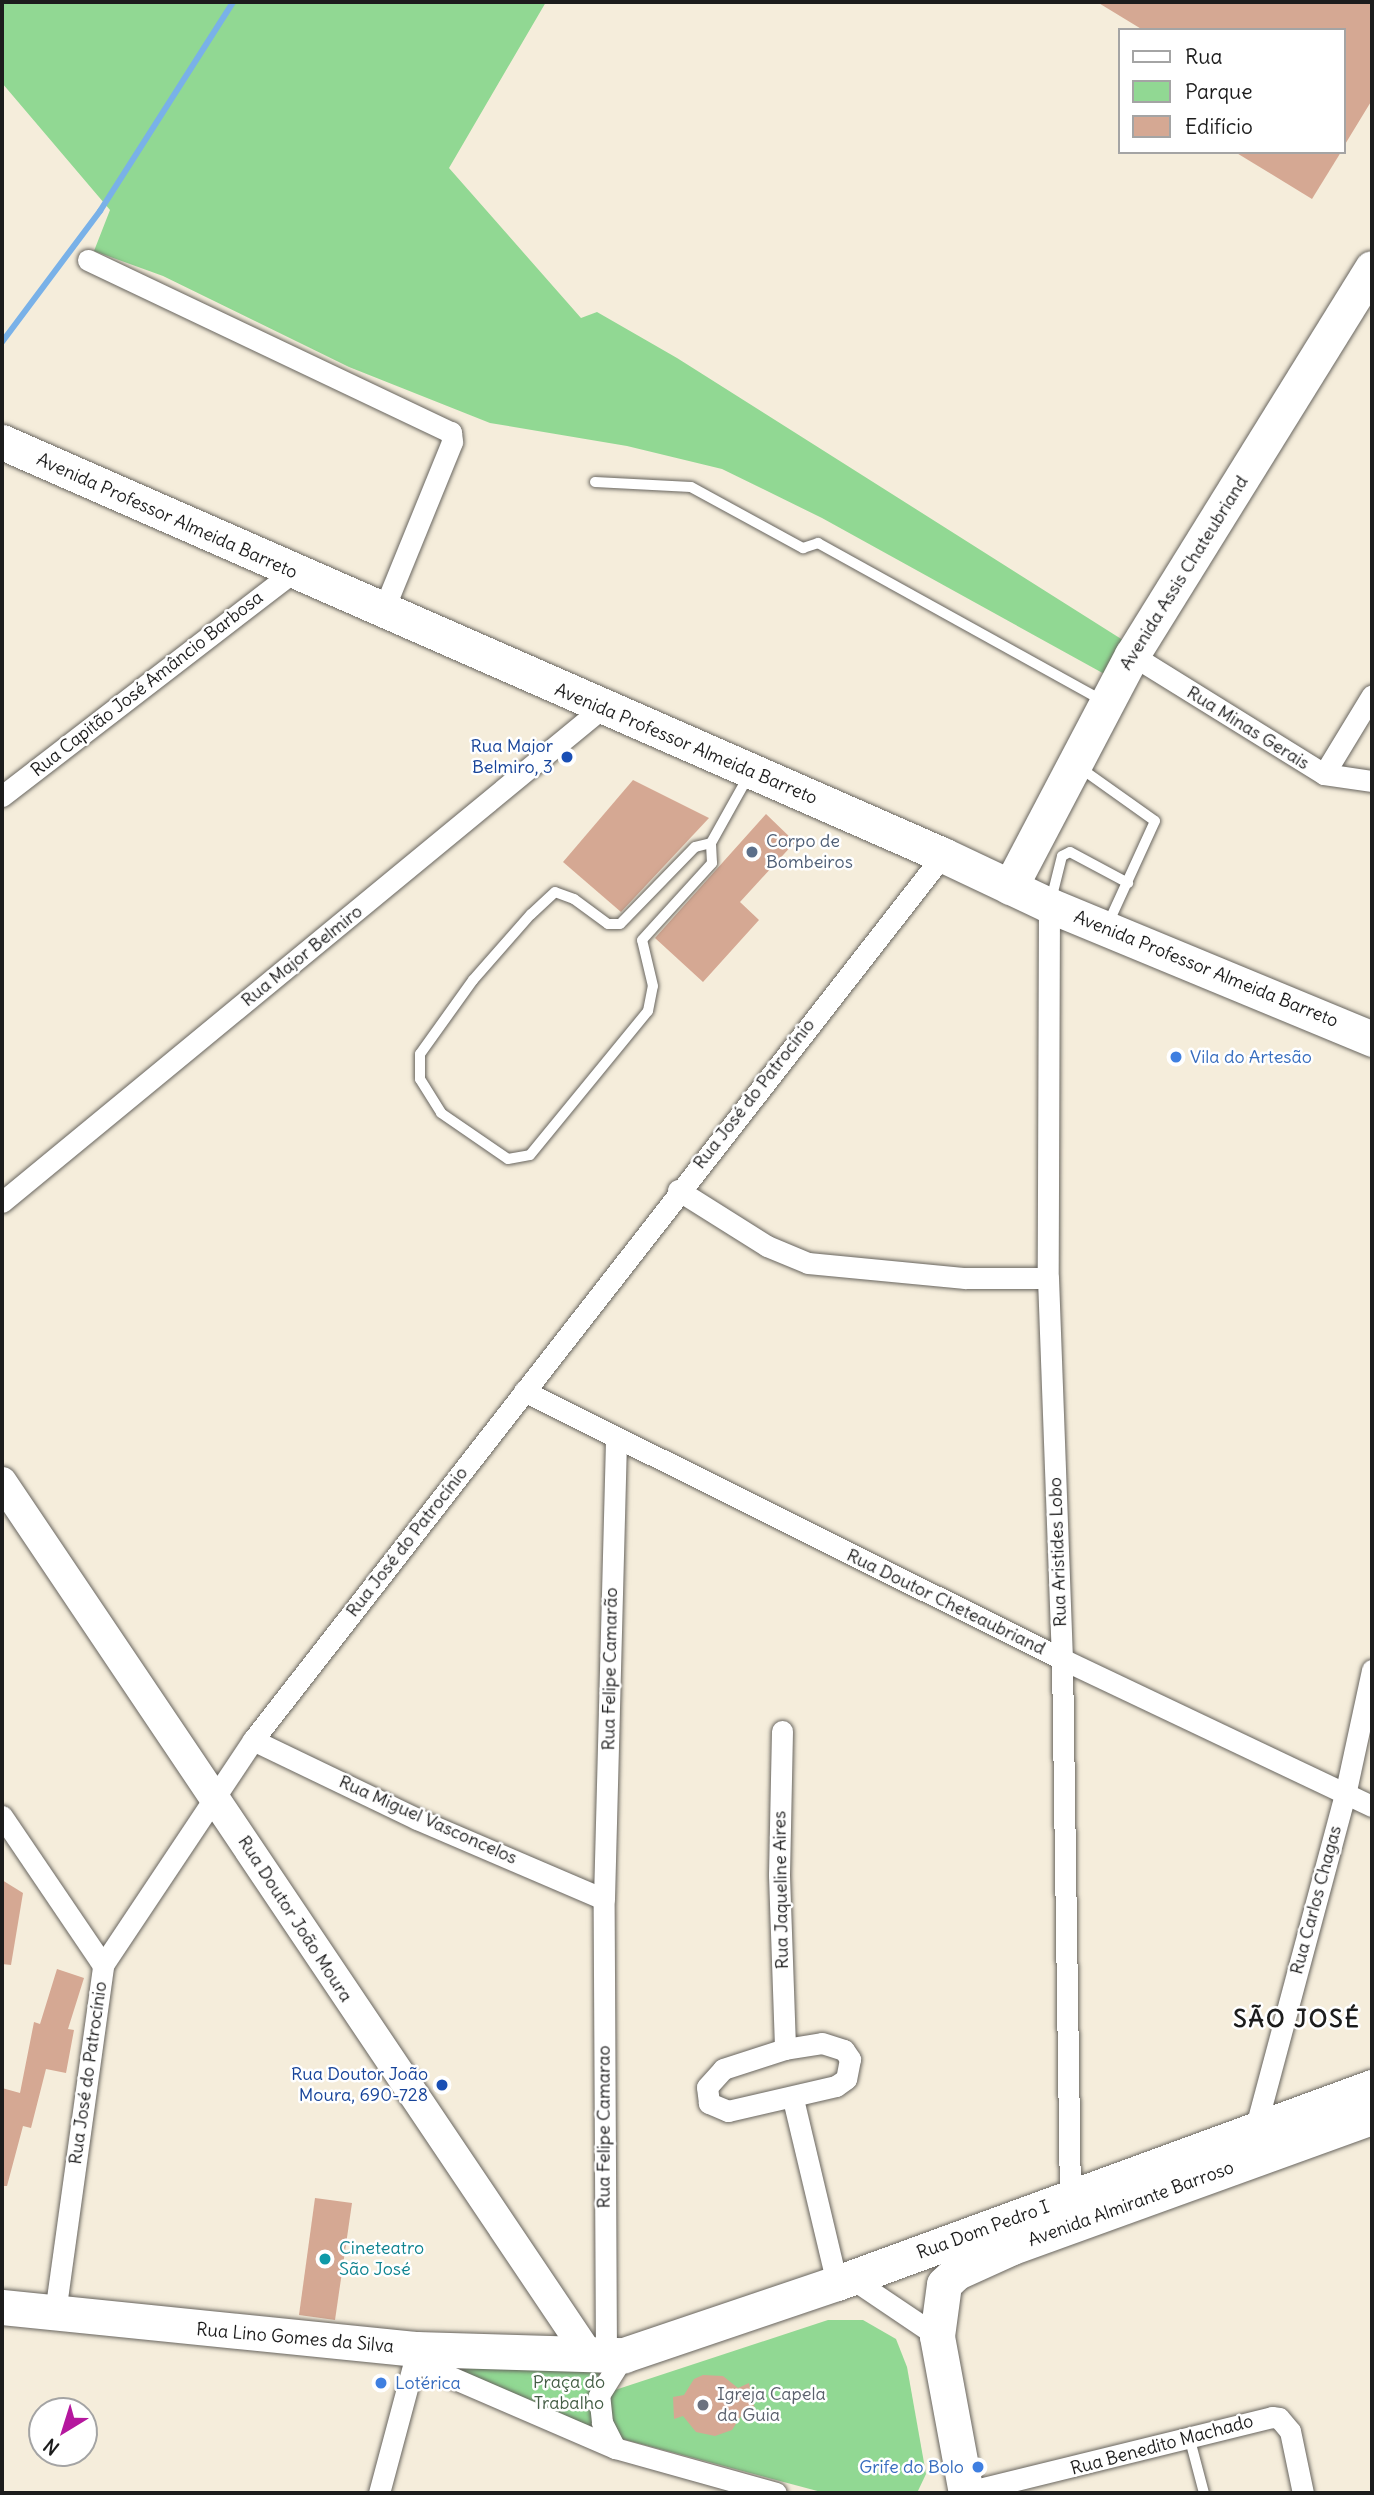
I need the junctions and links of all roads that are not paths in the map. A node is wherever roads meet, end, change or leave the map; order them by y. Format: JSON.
{"nodes":[{"id":1,"x":88,"y":260,"type":"dead end"},
{"id":2,"x":1372,"y":268,"type":"edge"},
{"id":3,"x":2,"y":442,"type":"edge"},
{"id":4,"x":595,"y":482,"type":"dead end"},
{"id":5,"x":293,"y":572,"type":"junction"},
{"id":6,"x":383,"y":611,"type":"junction"},
{"id":7,"x":1132,"y":655,"type":"junction"},
{"id":8,"x":1372,"y":695,"type":"edge"},
{"id":9,"x":1105,"y":702,"type":"junction"},
{"id":10,"x":602,"y":708,"type":"junction"},
{"id":11,"x":1074,"y":763,"type":"junction"},
{"id":12,"x":750,"y":772,"type":"junction"},
{"id":13,"x":1324,"y":774,"type":"junction"},
{"id":14,"x":1372,"y":781,"type":"edge"},
{"id":15,"x":2,"y":796,"type":"edge"},
{"id":16,"x":711,"y":843,"type":"junction"},
{"id":17,"x":943,"y":855,"type":"junction"},
{"id":18,"x":1128,"y":883,"type":"junction"},
{"id":19,"x":1010,"y":887,"type":"junction"},
{"id":20,"x":1049,"y":905,"type":"junction"},
{"id":21,"x":1106,"y":928,"type":"junction"},
{"id":22,"x":1372,"y":1038,"type":"edge"},
{"id":23,"x":678,"y":1190,"type":"junction"},
{"id":24,"x":2,"y":1202,"type":"edge"},
{"id":25,"x":1048,"y":1278,"type":"junction"},
{"id":26,"x":524,"y":1391,"type":"junction"},
{"id":27,"x":615,"y":1439,"type":"junction"},
{"id":28,"x":2,"y":1482,"type":"edge"},
{"id":29,"x":1062,"y":1659,"type":"junction"},
{"id":30,"x":1372,"y":1670,"type":"edge"},
{"id":31,"x":782,"y":1731,"type":"dead end"},
{"id":32,"x":253,"y":1740,"type":"junction"},
{"id":33,"x":1345,"y":1795,"type":"junction"},
{"id":34,"x":217,"y":1798,"type":"junction"},
{"id":35,"x":1372,"y":1806,"type":"edge"},
{"id":36,"x":2,"y":1816,"type":"edge"},
{"id":37,"x":604,"y":1899,"type":"junction"},
{"id":38,"x":103,"y":1965,"type":"junction"},
{"id":39,"x":785,"y":2049,"type":"junction"},
{"id":40,"x":1372,"y":2087,"type":"edge"},
{"id":41,"x":793,"y":2099,"type":"junction"},
{"id":42,"x":1372,"y":2117,"type":"edge"},
{"id":43,"x":1255,"y":2130,"type":"junction"},
{"id":44,"x":1070,"y":2199,"type":"junction"},
{"id":45,"x":844,"y":2281,"type":"junction"},
{"id":46,"x":2,"y":2307,"type":"edge"},
{"id":47,"x":55,"y":2313,"type":"junction"},
{"id":48,"x":937,"y":2336,"type":"junction"},
{"id":49,"x":417,"y":2355,"type":"junction"},
{"id":50,"x":606,"y":2356,"type":"junction"},
{"id":51,"x":1190,"y":2440,"type":"junction"},
{"id":52,"x":615,"y":2448,"type":"junction"},
{"id":53,"x":379,"y":2493,"type":"edge"},
{"id":54,"x":776,"y":2493,"type":"edge"},
{"id":55,"x":965,"y":2493,"type":"edge"},
{"id":56,"x":1204,"y":2493,"type":"edge"},
{"id":57,"x":1303,"y":2493,"type":"edge"}],
"edges":[{"from":1,"to":6,"type":"street"},
{"from":2,"to":7,"type":"main road","name":"Avenida Assis Chateubriand"},
{"from":3,"to":5,"type":"main road","name":"Avenida Professor Almeida Barreto"},
{"from":4,"to":9,"type":"lane"},
{"from":5,"to":6,"type":"main road","name":"Avenida Professor Almeida Barreto"},
{"from":5,"to":15,"type":"street","name":"Rua Capitão José Amâncio Barbosa"},
{"from":6,"to":10,"type":"main road","name":"Avenida Professor Almeida Barreto"},
{"from":7,"to":9,"type":"main road","name":"Avenida Assis Chateubriand"},
{"from":7,"to":13,"type":"street","name":"Rua Minas Gerais"},
{"from":8,"to":13,"type":"street"},
{"from":9,"to":11,"type":"main road","name":"Avenida Assis Chateubriand"},
{"from":10,"to":12,"type":"main road","name":"Avenida Professor Almeida Barreto"},
{"from":10,"to":24,"type":"street","name":"Rua Major Belmiro"},
{"from":11,"to":18,"type":"lane"},
{"from":11,"to":19,"type":"main road","name":"Avenida Assis Chateubriand"},
{"from":12,"to":16,"type":"lane"},
{"from":12,"to":17,"type":"main road","name":"Avenida Professor Almeida Barreto"},
{"from":13,"to":14,"type":"street","name":"Rua Minas Gerais"},
{"from":16,"to":16,"type":"lane"},
{"from":17,"to":19,"type":"main road","name":"Avenida Professor Almeida Barreto"},
{"from":17,"to":23,"type":"street","name":"Rua José do Patrocínio"},
{"from":18,"to":20,"type":"lane"},
{"from":18,"to":21,"type":"lane"},
{"from":19,"to":20,"type":"main road","name":"Avenida Professor Almeida Barreto"},
{"from":20,"to":21,"type":"main road","name":"Avenida Professor Almeida Barreto"},
{"from":20,"to":25,"type":"street","name":"Rua Aristides Lobo"},
{"from":21,"to":22,"type":"main road","name":"Avenida Professor Almeida Barreto"},
{"from":23,"to":25,"type":"street"},
{"from":23,"to":26,"type":"street","name":"Rua José do Patrocínio"},
{"from":25,"to":29,"type":"street","name":"Rua Aristides Lobo"},
{"from":26,"to":27,"type":"street","name":"Rua Doutor Cheteaubriand"},
{"from":26,"to":32,"type":"street","name":"Rua José do Patrocínio"},
{"from":27,"to":29,"type":"street","name":"Rua Doutor Cheteaubriand"},
{"from":27,"to":37,"type":"street","name":"Rua Felipe Camarão"},
{"from":28,"to":34,"type":"main road","name":"Rua Doutor João Moura"},
{"from":29,"to":33,"type":"street","name":"Rua Doutor Cheteaubriand"},
{"from":29,"to":44,"type":"street","name":"Rua Aristides Lobo"},
{"from":30,"to":33,"type":"street","name":"Rua Carlos Chagas"},
{"from":31,"to":39,"type":"street","name":"Rua Jaqueline Aires"},
{"from":32,"to":34,"type":"street","name":"Rua José do Patrocínio"},
{"from":32,"to":37,"type":"street","name":"Rua Miguel Vasconcelos"},
{"from":33,"to":35,"type":"street","name":"Rua Doutor Cheteaubriand"},
{"from":33,"to":43,"type":"street","name":"Rua Carlos Chagas"},
{"from":34,"to":38,"type":"street","name":"Rua José do Patrocínio"},
{"from":34,"to":50,"type":"main road","name":"Rua Doutor João Moura"},
{"from":36,"to":38,"type":"street"},
{"from":37,"to":50,"type":"street","name":"Rua Felipe Camarao"},
{"from":38,"to":47,"type":"street","name":"Rua José do Patrocínio"},
{"from":39,"to":41,"type":"street"},
{"from":39,"to":41,"type":"street"},
{"from":40,"to":43,"type":"main road","name":"Rua Dom Pedro I"},
{"from":41,"to":45,"type":"street"},
{"from":42,"to":48,"type":"main road","name":"Avenida Almirante Barroso"},
{"from":43,"to":44,"type":"main road","name":"Rua Dom Pedro I"},
{"from":44,"to":45,"type":"main road","name":"Rua Dom Pedro I"},
{"from":45,"to":48,"type":"street"},
{"from":45,"to":50,"type":"main road","name":"Rua Dom Pedro I"},
{"from":46,"to":47,"type":"main road","name":"Rua Lino Gomes da Silva"},
{"from":47,"to":49,"type":"main road","name":"Rua Lino Gomes da Silva"},
{"from":48,"to":55,"type":"main road","name":"Avenida Almirante Barroso"},
{"from":49,"to":50,"type":"main road","name":"Rua Lino Gomes da Silva"},
{"from":49,"to":52,"type":"street"},
{"from":49,"to":53,"type":"street"},
{"from":50,"to":52,"type":"street"},
{"from":51,"to":55,"type":"street","name":"Rua Benedito Machado"},
{"from":51,"to":56,"type":"lane"},
{"from":51,"to":57,"type":"street","name":"Rua Benedito Machado"},
{"from":52,"to":54,"type":"street"}]}
